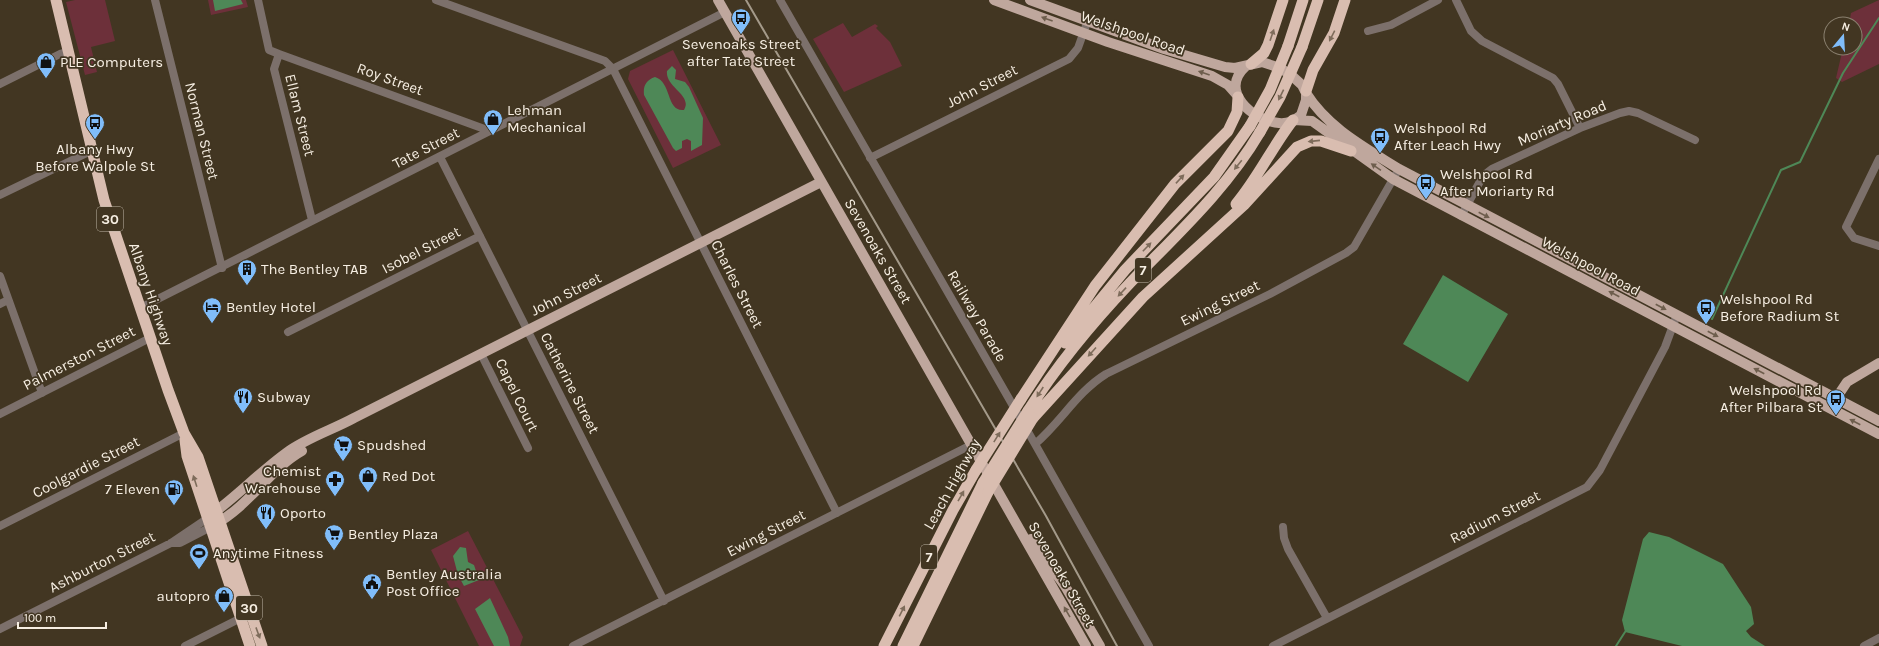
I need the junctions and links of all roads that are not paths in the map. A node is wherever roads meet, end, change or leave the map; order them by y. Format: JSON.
{"nodes":[{"id":1,"x":56,"y":0,"type":"edge"},
{"id":2,"x":156,"y":0,"type":"edge"},
{"id":3,"x":258,"y":0,"type":"edge"},
{"id":4,"x":436,"y":0,"type":"edge"},
{"id":5,"x":718,"y":0,"type":"edge"},
{"id":6,"x":780,"y":0,"type":"edge"},
{"id":7,"x":994,"y":0,"type":"edge"},
{"id":8,"x":1030,"y":0,"type":"edge"},
{"id":9,"x":1283,"y":0,"type":"edge"},
{"id":10,"x":1303,"y":0,"type":"edge"},
{"id":11,"x":1318,"y":0,"type":"edge"},
{"id":12,"x":1345,"y":0,"type":"edge"},
{"id":13,"x":1438,"y":0,"type":"edge"},
{"id":14,"x":1456,"y":0,"type":"edge"},
{"id":15,"x":725,"y":12,"type":"junction"},
{"id":16,"x":1088,"y":20,"type":"junction"},
{"id":17,"x":1368,"y":31,"type":"dead end"},
{"id":18,"x":1084,"y":32,"type":"junction"},
{"id":19,"x":68,"y":52,"type":"junction"},
{"id":20,"x":279,"y":54,"type":"junction"},
{"id":21,"x":1249,"y":65,"type":"junction"},
{"id":22,"x":613,"y":68,"type":"junction"},
{"id":23,"x":0,"y":84,"type":"edge"},
{"id":24,"x":1306,"y":92,"type":"junction"},
{"id":25,"x":1237,"y":95,"type":"junction"},
{"id":26,"x":1294,"y":120,"type":"junction"},
{"id":27,"x":1580,"y":128,"type":"junction"},
{"id":28,"x":1255,"y":129,"type":"junction"},
{"id":29,"x":490,"y":131,"type":"junction"},
{"id":30,"x":1695,"y":140,"type":"dead end"},
{"id":31,"x":1351,"y":150,"type":"junction"},
{"id":32,"x":91,"y":151,"type":"junction"},
{"id":33,"x":440,"y":157,"type":"junction"},
{"id":34,"x":870,"y":158,"type":"junction"},
{"id":35,"x":1879,"y":159,"type":"edge"},
{"id":36,"x":1398,"y":169,"type":"junction"},
{"id":37,"x":1393,"y":179,"type":"junction"},
{"id":38,"x":821,"y":182,"type":"junction"},
{"id":39,"x":1432,"y":187,"type":"junction"},
{"id":40,"x":0,"y":195,"type":"edge"},
{"id":41,"x":1466,"y":206,"type":"junction"},
{"id":42,"x":1447,"y":208,"type":"junction"},
{"id":43,"x":1461,"y":216,"type":"junction"},
{"id":44,"x":312,"y":220,"type":"junction"},
{"id":45,"x":480,"y":236,"type":"junction"},
{"id":46,"x":700,"y":242,"type":"junction"},
{"id":47,"x":1879,"y":246,"type":"edge"},
{"id":48,"x":1180,"y":262,"type":"junction"},
{"id":49,"x":222,"y":268,"type":"junction"},
{"id":50,"x":0,"y":276,"type":"edge"},
{"id":51,"x":8,"y":300,"type":"junction"},
{"id":52,"x":0,"y":304,"type":"edge"},
{"id":53,"x":140,"y":308,"type":"junction"},
{"id":54,"x":1681,"y":317,"type":"junction"},
{"id":55,"x":1676,"y":328,"type":"junction"},
{"id":56,"x":528,"y":331,"type":"junction"},
{"id":57,"x":288,"y":332,"type":"dead end"},
{"id":58,"x":150,"y":338,"type":"junction"},
{"id":59,"x":481,"y":354,"type":"junction"},
{"id":60,"x":1879,"y":363,"type":"edge"},
{"id":61,"x":1032,"y":384,"type":"junction"},
{"id":62,"x":42,"y":394,"type":"junction"},
{"id":63,"x":1836,"y":398,"type":"junction"},
{"id":64,"x":1831,"y":409,"type":"junction"},
{"id":65,"x":0,"y":414,"type":"edge"},
{"id":66,"x":1031,"y":415,"type":"junction"},
{"id":67,"x":1879,"y":421,"type":"edge"},
{"id":68,"x":184,"y":433,"type":"junction"},
{"id":69,"x":1879,"y":434,"type":"edge"},
{"id":70,"x":1035,"y":444,"type":"junction"},
{"id":71,"x":971,"y":445,"type":"junction"},
{"id":72,"x":528,"y":448,"type":"dead end"},
{"id":73,"x":986,"y":487,"type":"junction"},
{"id":74,"x":982,"y":504,"type":"junction"},
{"id":75,"x":837,"y":513,"type":"junction"},
{"id":76,"x":1012,"y":516,"type":"junction"},
{"id":77,"x":214,"y":520,"type":"junction"},
{"id":78,"x":0,"y":526,"type":"edge"},
{"id":79,"x":1283,"y":527,"type":"dead end"},
{"id":80,"x":933,"y":584,"type":"junction"},
{"id":81,"x":664,"y":601,"type":"junction"},
{"id":82,"x":240,"y":618,"type":"junction"},
{"id":83,"x":1327,"y":618,"type":"junction"},
{"id":84,"x":1,"y":629,"type":"edge"},
{"id":85,"x":1879,"y":638,"type":"edge"},
{"id":86,"x":186,"y":646,"type":"edge"},
{"id":87,"x":250,"y":646,"type":"edge"},
{"id":88,"x":262,"y":646,"type":"edge"},
{"id":89,"x":573,"y":646,"type":"edge"},
{"id":90,"x":884,"y":646,"type":"edge"},
{"id":91,"x":903,"y":646,"type":"edge"},
{"id":92,"x":913,"y":646,"type":"edge"},
{"id":93,"x":1086,"y":646,"type":"edge"},
{"id":94,"x":1100,"y":646,"type":"edge"},
{"id":95,"x":1149,"y":646,"type":"edge"},
{"id":96,"x":1273,"y":646,"type":"edge"},
{"id":97,"x":1864,"y":646,"type":"edge"}],
"edges":[{"from":1,"to":19,"type":"highway","name":"Albany Highway","number":"30"},
{"from":2,"to":49,"type":"street","name":"Norman Street"},
{"from":3,"to":20,"type":"street","name":"Ellam Street"},
{"from":4,"to":22,"type":"street"},
{"from":5,"to":15,"type":"main road","name":"Sevenoaks Street"},
{"from":6,"to":34,"type":"street","name":"Railway Parade"},
{"from":18,"to":7,"type":"main road","name":"Welshpool Road","one_way":true},
{"from":8,"to":16,"type":"main road","name":"Welshpool Road"},
{"from":21,"to":9,"type":"highway","one_way":true},
{"from":10,"to":28,"type":"highway","number":"7","bridge":true},
{"from":11,"to":28,"type":"highway","number":"7","one_way":true,"bridge":true},
{"from":12,"to":24,"type":"highway","one_way":true},
{"from":13,"to":17,"type":"street"},
{"from":14,"to":27,"type":"street"},
{"from":15,"to":22,"type":"street","name":"Tate Street"},
{"from":15,"to":38,"type":"main road","name":"Sevenoaks Street"},
{"from":16,"to":18,"type":"street","name":"John Street"},
{"from":16,"to":21,"type":"main road","name":"Welshpool Road"},
{"from":25,"to":18,"type":"main road","name":"Welshpool Road","one_way":true},
{"from":18,"to":34,"type":"street","name":"John Street"},
{"from":19,"to":23,"type":"street"},
{"from":19,"to":32,"type":"highway","name":"Albany Highway","number":"30"},
{"from":20,"to":29,"type":"street","name":"Roy Street"},
{"from":20,"to":44,"type":"street","name":"Ellam Street"},
{"from":21,"to":24,"type":"main road"},
{"from":21,"to":25,"type":"main road"},
{"from":22,"to":29,"type":"street","name":"Tate Street"},
{"from":22,"to":46,"type":"street","name":"Charles Street"},
{"from":24,"to":26,"type":"main road"},
{"from":24,"to":36,"type":"main road","name":"Welshpool Road"},
{"from":25,"to":26,"type":"main road"},
{"from":61,"to":25,"type":"highway","number":"7","one_way":true},
{"from":26,"to":31,"type":"main road","name":"Welshpool Road"},
{"from":26,"to":48,"type":"highway"},
{"from":27,"to":30,"type":"street","name":"Moriarty Road"},
{"from":27,"to":41,"type":"street","name":"Moriarty Road"},
{"from":61,"to":28,"type":"highway","number":"7","one_way":true},
{"from":28,"to":66,"type":"highway","number":"7","one_way":true},
{"from":29,"to":33,"type":"street","name":"Tate Street"},
{"from":37,"to":31,"type":"main road","name":"Welshpool Road","one_way":true},
{"from":31,"to":48,"type":"highway","one_way":true},
{"from":32,"to":40,"type":"street"},
{"from":32,"to":53,"type":"highway","name":"Albany Highway","number":"30"},
{"from":33,"to":44,"type":"street","name":"Tate Street"},
{"from":33,"to":45,"type":"street","name":"Catherine Street"},
{"from":34,"to":70,"type":"street","name":"Railway Parade"},
{"from":35,"to":47,"type":"street"},
{"from":36,"to":37,"type":"street","name":"Ewing Street"},
{"from":36,"to":39,"type":"main road","name":"Welshpool Road"},
{"from":37,"to":42,"type":"main road","name":"Welshpool Road"},
{"from":37,"to":70,"type":"street","name":"Ewing Street"},
{"from":38,"to":46,"type":"main road","name":"John Street"},
{"from":38,"to":71,"type":"main road","name":"Sevenoaks Street"},
{"from":39,"to":41,"type":"main road","name":"Welshpool Road"},
{"from":39,"to":42,"type":"main road"},
{"from":41,"to":43,"type":"street","name":"Moriarty Road"},
{"from":41,"to":54,"type":"main road","name":"Welshpool Road","one_way":true},
{"from":42,"to":43,"type":"main road","name":"Welshpool Road"},
{"from":55,"to":43,"type":"main road","name":"Welshpool Road","one_way":true},
{"from":44,"to":49,"type":"street","name":"Tate Street"},
{"from":45,"to":56,"type":"street","name":"Catherine Street"},
{"from":45,"to":57,"type":"street","name":"Isobel Street"},
{"from":46,"to":56,"type":"main road","name":"John Street"},
{"from":46,"to":75,"type":"street","name":"Charles Street"},
{"from":48,"to":66,"type":"highway","one_way":true},
{"from":49,"to":53,"type":"street","name":"Tate Street"},
{"from":50,"to":51,"type":"street"},
{"from":51,"to":52,"type":"street"},
{"from":51,"to":62,"type":"street"},
{"from":53,"to":58,"type":"highway","name":"Albany Highway","number":"30"},
{"from":54,"to":55,"type":"street","name":"Radium Street"},
{"from":54,"to":63,"type":"main road","name":"Welshpool Road","one_way":true},
{"from":64,"to":55,"type":"main road","name":"Welshpool Road","one_way":true},
{"from":55,"to":83,"type":"street","name":"Radium Street"},
{"from":56,"to":59,"type":"main road","name":"John Street"},
{"from":56,"to":81,"type":"street","name":"Catherine Street"},
{"from":58,"to":62,"type":"street","name":"Palmerston Street"},
{"from":58,"to":68,"type":"highway","name":"Albany Highway","number":"30"},
{"from":59,"to":72,"type":"street","name":"Capel Court"},
{"from":59,"to":77,"type":"main road","name":"John Street"},
{"from":60,"to":63,"type":"main road"},
{"from":90,"to":61,"type":"highway","name":"Leach Highway","number":"7","one_way":true,"bridge":true},
{"from":62,"to":65,"type":"street","name":"Palmerston Street"},
{"from":63,"to":64,"type":"main road"},
{"from":63,"to":67,"type":"main road","name":"Welshpool Road"},
{"from":69,"to":64,"type":"main road","name":"Welshpool Road","one_way":true},
{"from":66,"to":73,"type":"highway","number":"7","bridge":true},
{"from":68,"to":77,"type":"highway","name":"Albany Highway","number":"30"},
{"from":68,"to":78,"type":"street","name":"Coolgardie Street"},
{"from":70,"to":95,"type":"street","name":"Railway Parade"},
{"from":71,"to":75,"type":"street","name":"Ewing Street"},
{"from":71,"to":76,"type":"main road","name":"Sevenoaks Street"},
{"from":73,"to":74,"type":"highway"},
{"from":73,"to":80,"type":"highway","number":"7"},
{"from":74,"to":80,"type":"highway"},
{"from":74,"to":92,"type":"highway"},
{"from":75,"to":81,"type":"street","name":"Ewing Street"},
{"from":93,"to":76,"type":"main road","name":"Sevenoaks Street","one_way":true},
{"from":76,"to":94,"type":"main road","name":"Sevenoaks Street"},
{"from":77,"to":82,"type":"highway","name":"Albany Highway","number":"30"},
{"from":77,"to":84,"type":"street","name":"Ashburton Street"},
{"from":77,"to":88,"type":"highway","name":"Albany Highway","number":"30","one_way":true},
{"from":79,"to":83,"type":"street"},
{"from":80,"to":91,"type":"highway","number":"7"},
{"from":81,"to":89,"type":"street","name":"Ewing Street"},
{"from":82,"to":86,"type":"street"},
{"from":82,"to":87,"type":"highway","name":"Albany Highway","number":"30"},
{"from":83,"to":96,"type":"street","name":"Radium Street"},
{"from":85,"to":97,"type":"street"}]}
